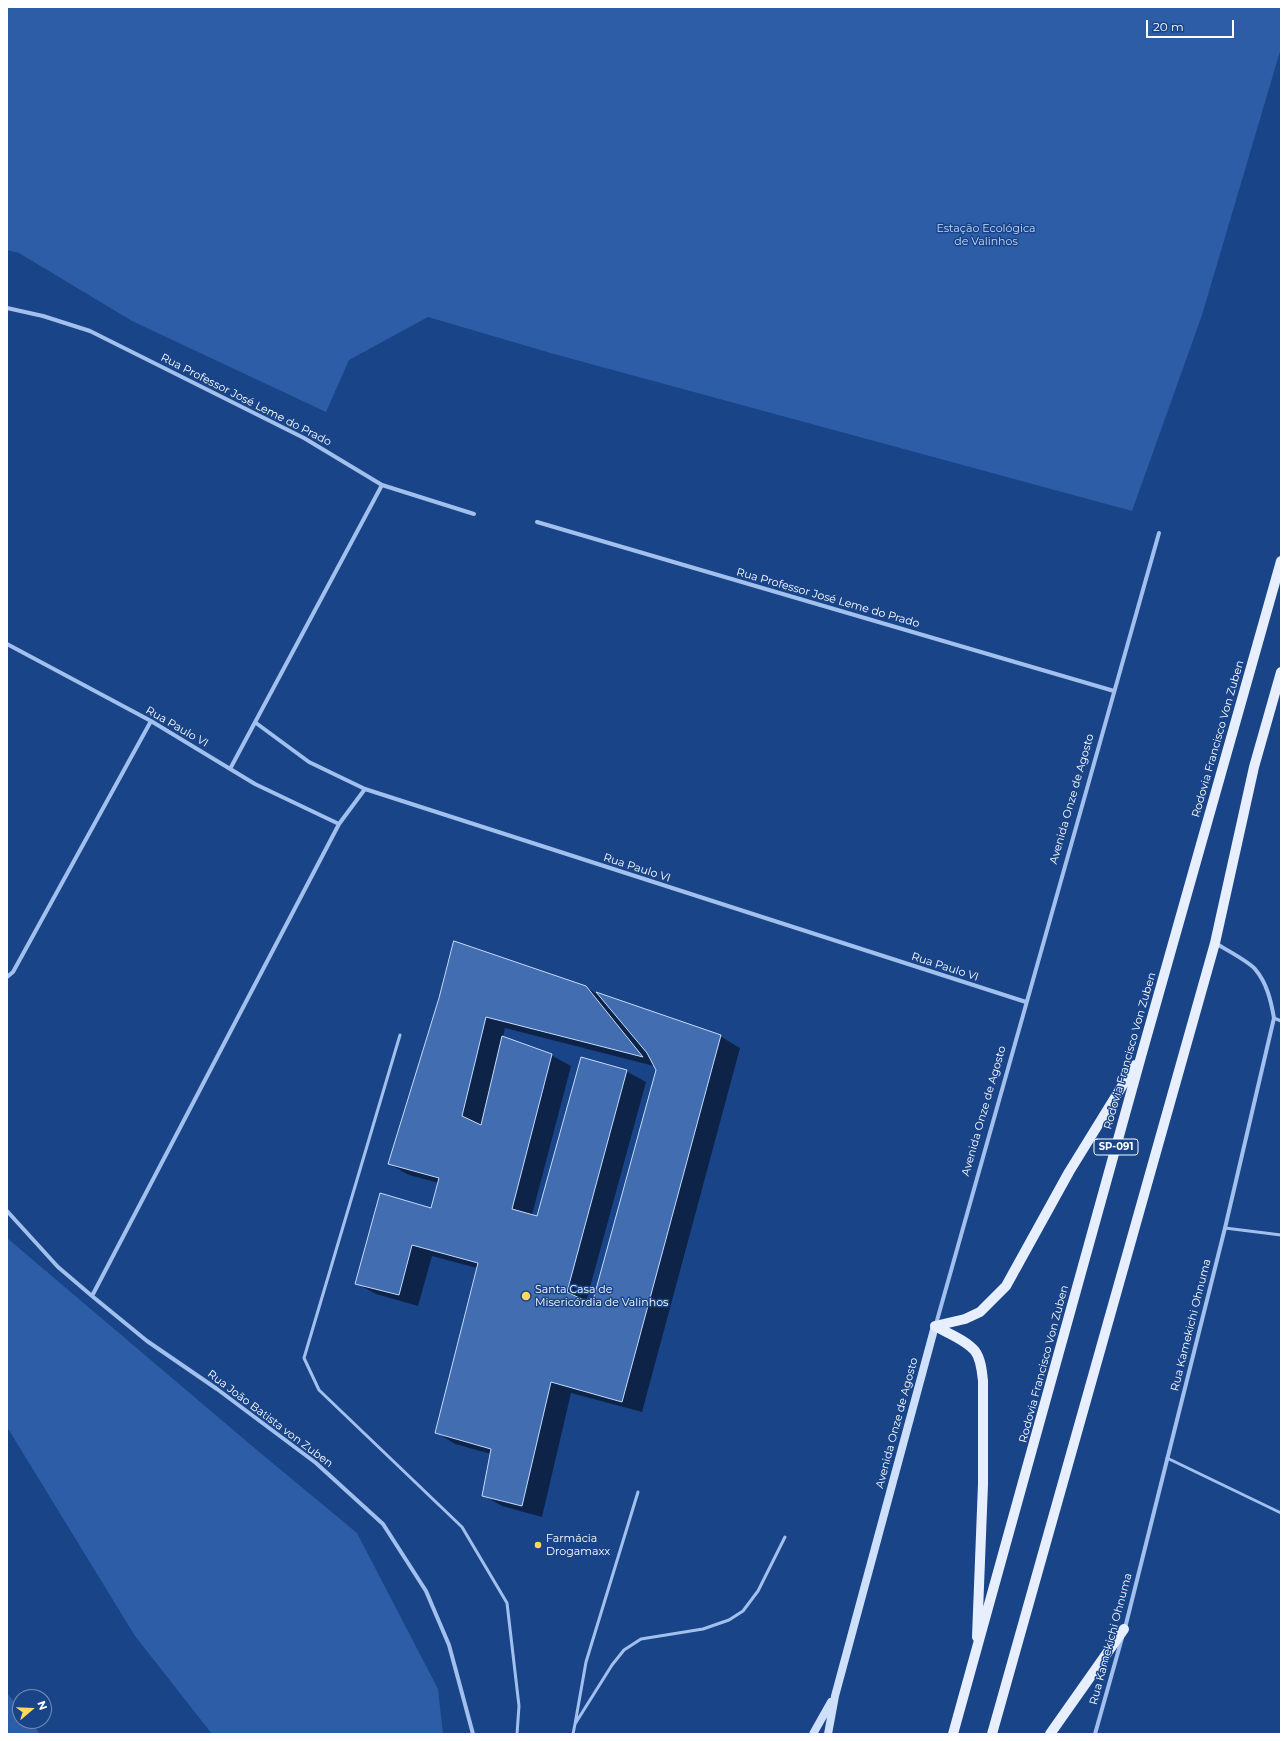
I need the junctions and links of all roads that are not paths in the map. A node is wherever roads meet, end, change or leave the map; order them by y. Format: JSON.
{"nodes":[{"id":1,"x":7,"y":308,"type":"edge"},
{"id":2,"x":382,"y":485,"type":"junction"},
{"id":3,"x":474,"y":514,"type":"dead end"},
{"id":4,"x":536,"y":522,"type":"dead end"},
{"id":5,"x":1159,"y":533,"type":"dead end"},
{"id":6,"x":1281,"y":561,"type":"edge"},
{"id":7,"x":7,"y":644,"type":"edge"},
{"id":8,"x":1281,"y":672,"type":"edge"},
{"id":9,"x":1114,"y":691,"type":"junction"},
{"id":10,"x":151,"y":721,"type":"junction"},
{"id":11,"x":256,"y":723,"type":"junction"},
{"id":12,"x":230,"y":769,"type":"junction"},
{"id":13,"x":365,"y":789,"type":"junction"},
{"id":14,"x":339,"y":824,"type":"junction"},
{"id":15,"x":1215,"y":942,"type":"junction"},
{"id":16,"x":7,"y":977,"type":"edge"},
{"id":17,"x":1026,"y":1002,"type":"junction"},
{"id":18,"x":1274,"y":1018,"type":"junction"},
{"id":19,"x":1281,"y":1021,"type":"edge"},
{"id":20,"x":400,"y":1035,"type":"dead end"},
{"id":21,"x":1142,"y":1054,"type":"junction"},
{"id":22,"x":7,"y":1211,"type":"edge"},
{"id":23,"x":1225,"y":1228,"type":"junction"},
{"id":24,"x":1281,"y":1235,"type":"edge"},
{"id":25,"x":92,"y":1296,"type":"junction"},
{"id":26,"x":935,"y":1326,"type":"junction"},
{"id":27,"x":1167,"y":1458,"type":"junction"},
{"id":28,"x":638,"y":1492,"type":"dead end"},
{"id":29,"x":1281,"y":1513,"type":"edge"},
{"id":30,"x":785,"y":1537,"type":"dead end"},
{"id":31,"x":1124,"y":1629,"type":"junction"},
{"id":32,"x":976,"y":1653,"type":"junction"},
{"id":33,"x":835,"y":1696,"type":"junction"},
{"id":34,"x":575,"y":1724,"type":"junction"},
{"id":35,"x":473,"y":1734,"type":"edge"},
{"id":36,"x":517,"y":1734,"type":"edge"},
{"id":37,"x":573,"y":1734,"type":"edge"},
{"id":38,"x":814,"y":1734,"type":"edge"},
{"id":39,"x":828,"y":1734,"type":"edge"},
{"id":40,"x":953,"y":1734,"type":"edge"},
{"id":41,"x":992,"y":1734,"type":"edge"},
{"id":42,"x":1050,"y":1734,"type":"edge"},
{"id":43,"x":1095,"y":1734,"type":"edge"}],
"edges":[{"from":1,"to":2,"type":"street","name":"Rua Professor José Leme do Prado"},
{"from":2,"to":3,"type":"street","name":"Rua Professor José Leme do Prado"},
{"from":2,"to":11,"type":"street"},
{"from":4,"to":9,"type":"street","name":"Rua Professor José Leme do Prado"},
{"from":5,"to":9,"type":"street","name":"Avenida Onze de Agosto"},
{"from":6,"to":21,"type":"main road","name":"Rodovia Francisco Von Zuben","number":"SP-091"},
{"from":7,"to":10,"type":"street","name":"Rua Paulo VI"},
{"from":8,"to":15,"type":"main road","number":"SP-091"},
{"from":9,"to":17,"type":"street","name":"Avenida Onze de Agosto"},
{"from":10,"to":12,"type":"street","name":"Rua Paulo VI"},
{"from":10,"to":16,"type":"street"},
{"from":11,"to":12,"type":"street"},
{"from":11,"to":13,"type":"street","name":"Rua Paulo VI"},
{"from":12,"to":14,"type":"street","name":"Rua Paulo VI"},
{"from":13,"to":14,"type":"street"},
{"from":13,"to":17,"type":"street","name":"Rua Paulo VI"},
{"from":14,"to":25,"type":"street"},
{"from":15,"to":18,"type":"street","name":"Rua Kamekichi Ohnuma"},
{"from":15,"to":41,"type":"main road","number":"SP-091"},
{"from":17,"to":26,"type":"street","name":"Avenida Onze de Agosto"},
{"from":18,"to":19,"type":"lane"},
{"from":18,"to":23,"type":"street","name":"Rua Kamekichi Ohnuma"},
{"from":20,"to":36,"type":"lane"},
{"from":21,"to":26,"type":"main road"},
{"from":21,"to":32,"type":"main road","name":"Rodovia Francisco Von Zuben","number":"SP-091"},
{"from":22,"to":25,"type":"street","name":"Rua João Batista von Zuben"},
{"from":23,"to":24,"type":"lane"},
{"from":23,"to":27,"type":"street","name":"Rua Kamekichi Ohnuma"},
{"from":25,"to":35,"type":"street","name":"Rua João Batista von Zuben"},
{"from":26,"to":32,"type":"main road"},
{"from":26,"to":33,"type":"main road","name":"Avenida Onze de Agosto"},
{"from":27,"to":29,"type":"lane"},
{"from":27,"to":31,"type":"street","name":"Rua Kamekichi Ohnuma"},
{"from":28,"to":34,"type":"lane"},
{"from":30,"to":34,"type":"lane"},
{"from":31,"to":42,"type":"main road"},
{"from":31,"to":43,"type":"street","name":"Rua Kamekichi Ohnuma"},
{"from":32,"to":40,"type":"main road","name":"Rodovia Francisco Von Zuben","number":"SP-091"},
{"from":33,"to":38,"type":"main road","name":"Avenida Onze de Agosto"},
{"from":33,"to":39,"type":"main road","name":"Avenida Onze de Agosto"},
{"from":34,"to":37,"type":"lane"}]}
